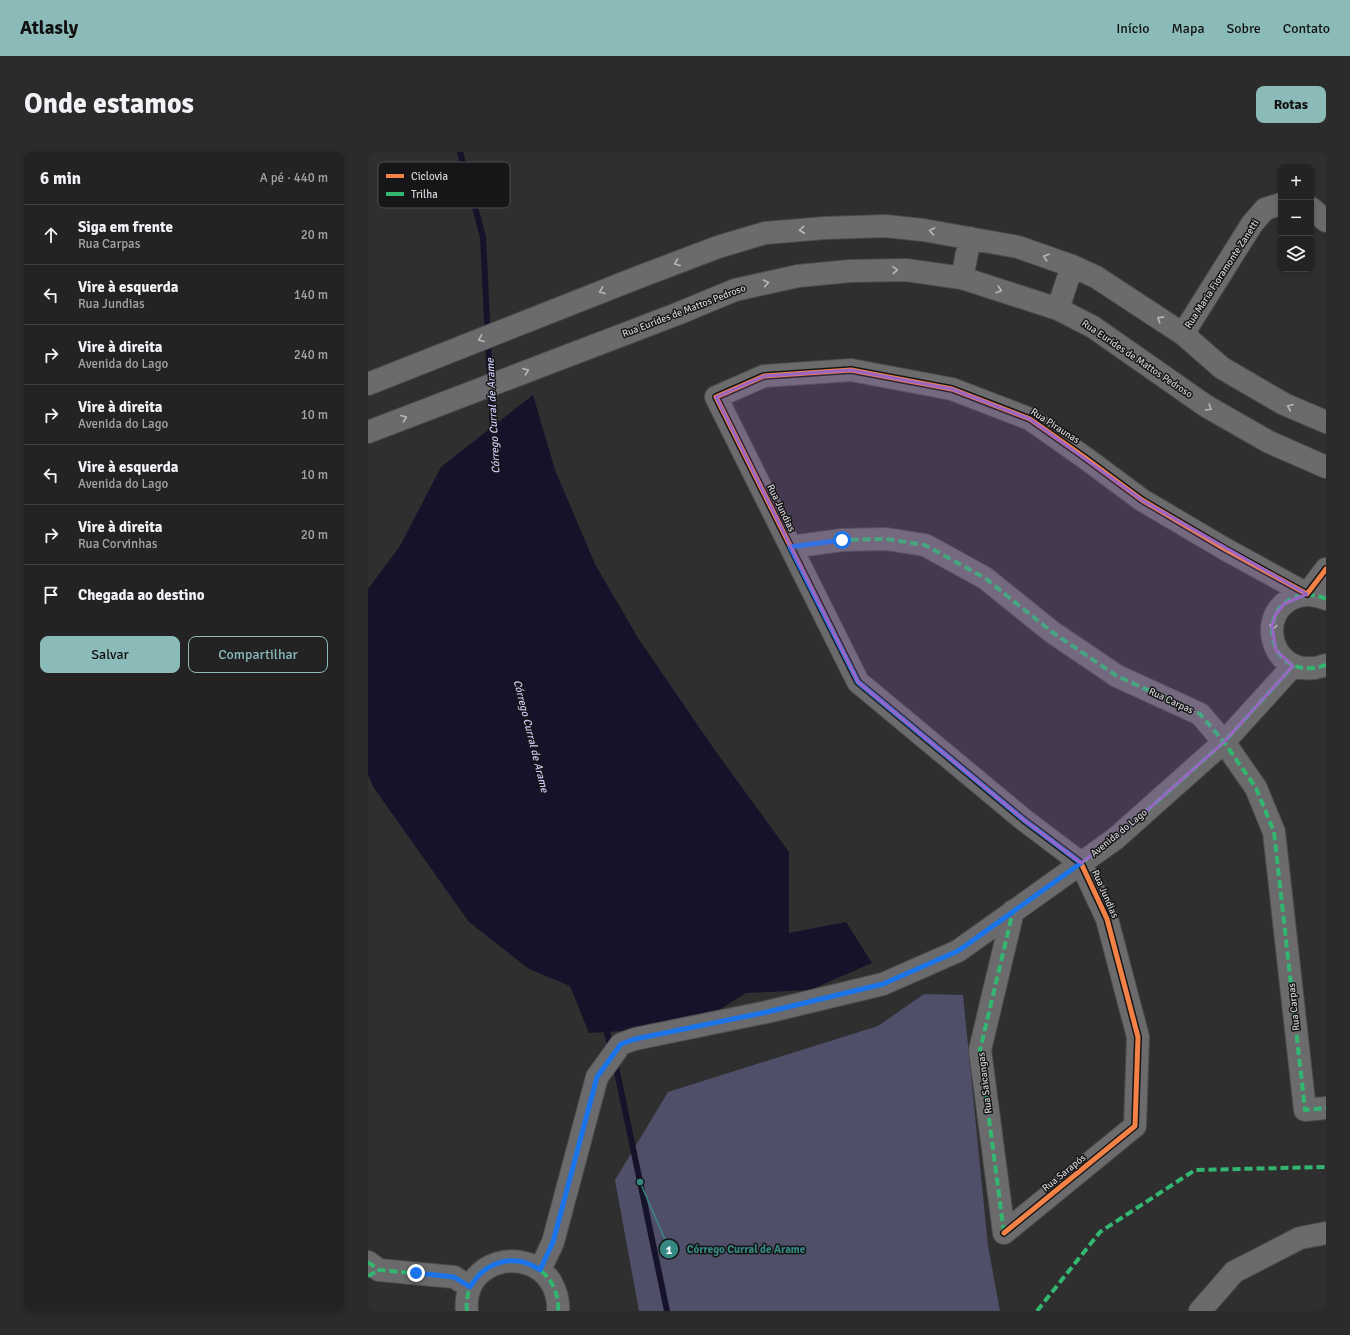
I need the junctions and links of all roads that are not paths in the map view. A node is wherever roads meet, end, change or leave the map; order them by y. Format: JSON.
{"nodes":[{"id":1,"x":1278,"y":205,"type":"edge"},
{"id":2,"x":1314,"y":211,"type":"edge"},
{"id":3,"x":1326,"y":221,"type":"edge"},
{"id":4,"x":970,"y":238,"type":"junction"},
{"id":5,"x":1072,"y":266,"type":"junction"},
{"id":6,"x":962,"y":278,"type":"junction"},
{"id":7,"x":1058,"y":310,"type":"junction"},
{"id":8,"x":1183,"y":334,"type":"junction"},
{"id":9,"x":368,"y":384,"type":"edge"},
{"id":10,"x":716,"y":398,"type":"joint"},
{"id":11,"x":1326,"y":422,"type":"edge"},
{"id":12,"x":368,"y":432,"type":"edge"},
{"id":13,"x":1326,"y":467,"type":"edge"},
{"id":14,"x":790,"y":547,"type":"junction"},
{"id":15,"x":1326,"y":569,"type":"edge"},
{"id":16,"x":1316,"y":597,"type":"edge"},
{"id":17,"x":1326,"y":664,"type":"edge"},
{"id":18,"x":1293,"y":666,"type":"junction"},
{"id":19,"x":1224,"y":742,"type":"junction"},
{"id":20,"x":1081,"y":863,"type":"junction"},
{"id":21,"x":1013,"y":911,"type":"junction"},
{"id":22,"x":1316,"y":1109,"type":"edge"},
{"id":23,"x":1135,"y":1126,"type":"joint"},
{"id":24,"x":1004,"y":1233,"type":"joint"},
{"id":25,"x":1326,"y":1233,"type":"edge"},
{"id":26,"x":372,"y":1269,"type":"edge"},
{"id":27,"x":540,"y":1270,"type":"junction"},
{"id":28,"x":470,"y":1287,"type":"junction"},
{"id":29,"x":467,"y":1311,"type":"edge"},
{"id":30,"x":558,"y":1311,"type":"edge"},
{"id":31,"x":1200,"y":1311,"type":"edge"}],
"edges":[{"from":1,"to":8,"type":"street","name":"Rua Maria Fioramonte Zanetti"},
{"from":2,"to":3,"type":"street"},
{"from":5,"to":4,"type":"street","one_way":true},
{"from":4,"to":6,"type":"street"},
{"from":4,"to":9,"type":"street","one_way":true},
{"from":5,"to":7,"type":"street"},
{"from":8,"to":5,"type":"street","one_way":true},
{"from":6,"to":7,"type":"street","name":"Rua Eurídes de Mattos Pedroso","one_way":true},
{"from":12,"to":6,"type":"street","name":"Rua Eurídes de Mattos Pedroso","one_way":true},
{"from":7,"to":13,"type":"street","name":"Rua Eurídes de Mattos Pedroso","one_way":true},
{"from":11,"to":8,"type":"street","one_way":true},
{"from":10,"to":14,"type":"street","name":"Rua Jundias"},
{"from":10,"to":16,"type":"street","name":"Rua Piraunas"},
{"from":14,"to":19,"type":"street","name":"Rua Carpas"},
{"from":14,"to":20,"type":"street","name":"Rua Jundias"},
{"from":15,"to":16,"type":"street"},
{"from":16,"to":18,"type":"street","one_way":true},
{"from":17,"to":18,"type":"street"},
{"from":18,"to":19,"type":"street","name":"Avenida do Lago"},
{"from":19,"to":20,"type":"street","name":"Avenida do Lago"},
{"from":19,"to":22,"type":"street","name":"Rua Carpas"},
{"from":20,"to":21,"type":"street","name":"Avenida do Lago"},
{"from":20,"to":23,"type":"street","name":"Rua Jundias"},
{"from":21,"to":24,"type":"street","name":"Rua Saicangas"},
{"from":21,"to":27,"type":"street","name":"Avenida do Lago"},
{"from":23,"to":24,"type":"street","name":"Rua Sarapós"},
{"from":25,"to":31,"type":"street"},
{"from":26,"to":28,"type":"street"},
{"from":27,"to":28,"type":"street"},
{"from":27,"to":30,"type":"street"},
{"from":28,"to":29,"type":"street"}]}
